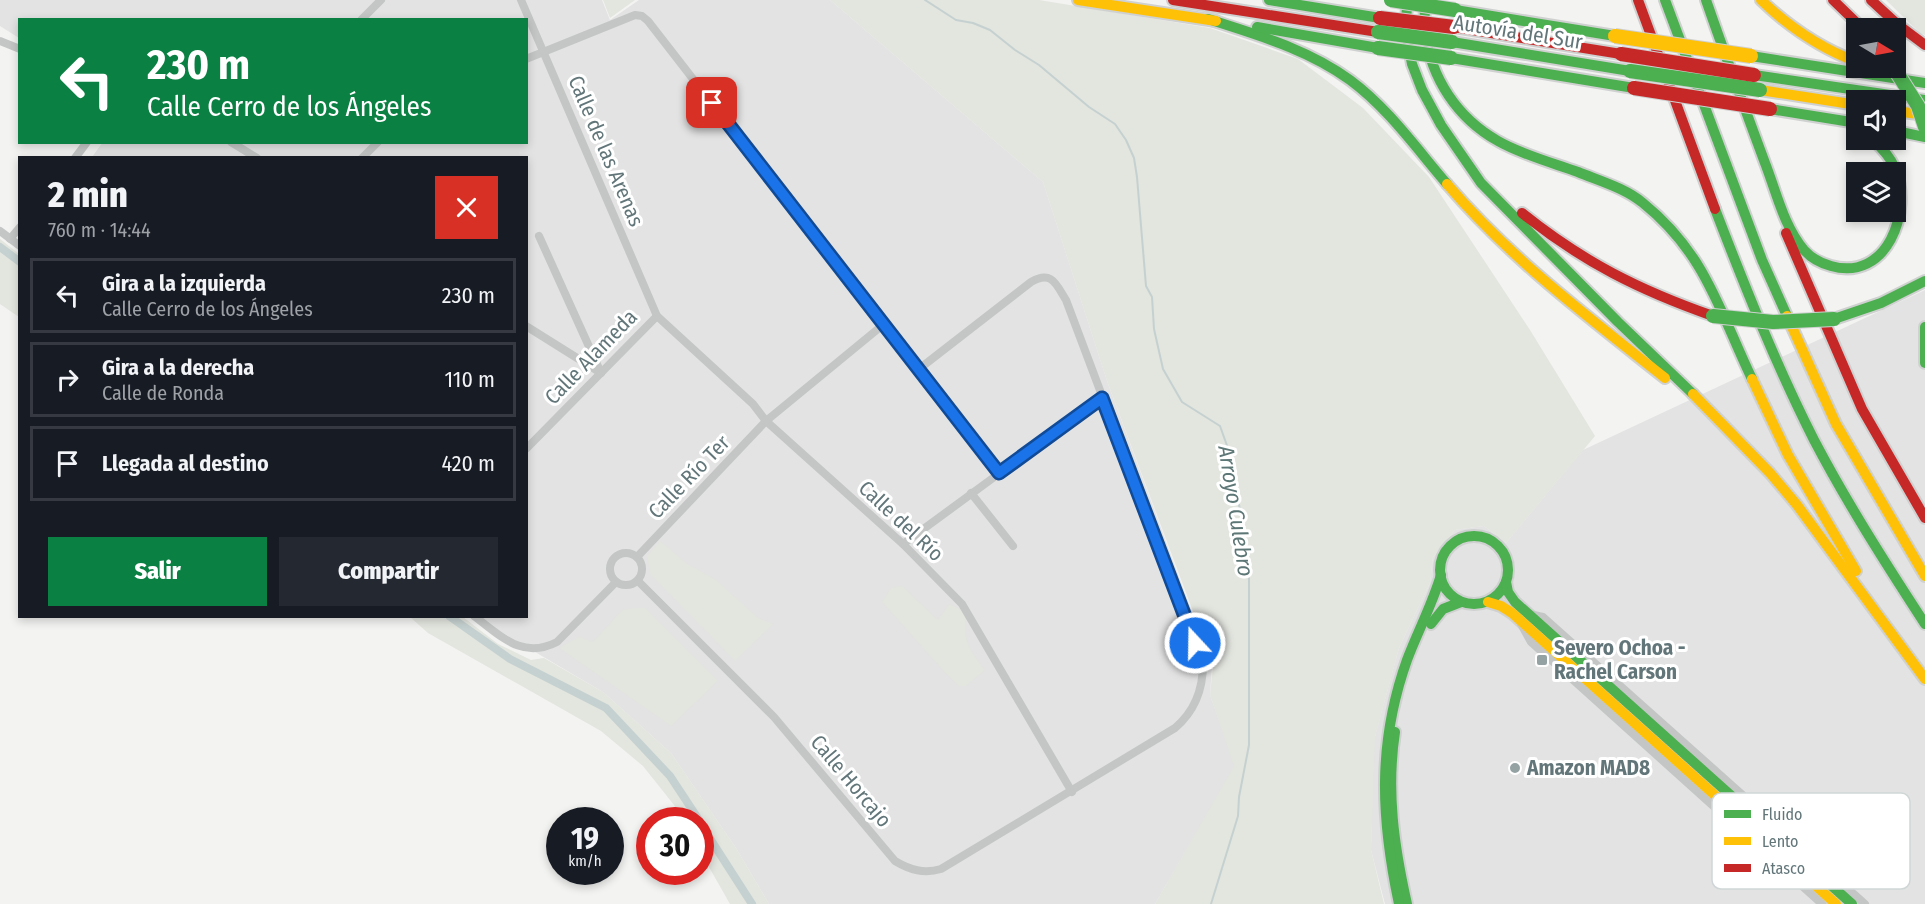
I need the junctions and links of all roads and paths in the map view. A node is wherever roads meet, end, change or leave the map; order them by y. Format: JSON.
{"nodes":[{"id":1,"x":381,"y":0,"type":"edge"},
{"id":2,"x":521,"y":0,"type":"edge"},
{"id":3,"x":1078,"y":0,"type":"edge"},
{"id":4,"x":1173,"y":0,"type":"edge"},
{"id":5,"x":1269,"y":0,"type":"edge"},
{"id":6,"x":1391,"y":0,"type":"edge"},
{"id":7,"x":1408,"y":0,"type":"edge"},
{"id":8,"x":1425,"y":0,"type":"edge"},
{"id":9,"x":1638,"y":0,"type":"edge"},
{"id":10,"x":1665,"y":0,"type":"edge"},
{"id":11,"x":1706,"y":0,"type":"edge"},
{"id":12,"x":1761,"y":0,"type":"edge"},
{"id":13,"x":1833,"y":0,"type":"edge"},
{"id":14,"x":1871,"y":0,"type":"edge"},
{"id":15,"x":362,"y":18,"type":"edge"},
{"id":16,"x":1852,"y":18,"type":"edge"},
{"id":17,"x":1208,"y":19,"type":"junction"},
{"id":18,"x":0,"y":41,"type":"edge"},
{"id":19,"x":1925,"y":45,"type":"edge"},
{"id":20,"x":18,"y":48,"type":"edge"},
{"id":21,"x":544,"y":52,"type":"junction"},
{"id":22,"x":1846,"y":56,"type":"edge"},
{"id":23,"x":528,"y":58,"type":"edge"},
{"id":24,"x":1906,"y":76,"type":"edge"},
{"id":25,"x":1900,"y":78,"type":"edge"},
{"id":26,"x":1925,"y":81,"type":"edge"},
{"id":27,"x":1925,"y":100,"type":"edge"},
{"id":28,"x":1846,"y":103,"type":"edge"},
{"id":29,"x":1906,"y":112,"type":"edge"},
{"id":30,"x":1807,"y":115,"type":"junction"},
{"id":31,"x":1925,"y":115,"type":"edge"},
{"id":32,"x":1747,"y":117,"type":"junction"},
{"id":33,"x":1846,"y":121,"type":"edge"},
{"id":34,"x":1441,"y":124,"type":"junction"},
{"id":35,"x":1846,"y":127,"type":"edge"},
{"id":36,"x":1925,"y":127,"type":"edge"},
{"id":37,"x":1906,"y":133,"type":"edge"},
{"id":38,"x":1925,"y":137,"type":"edge"},
{"id":39,"x":237,"y":144,"type":"edge"},
{"id":40,"x":376,"y":144,"type":"edge"},
{"id":41,"x":1883,"y":150,"type":"edge"},
{"id":42,"x":254,"y":156,"type":"edge"},
{"id":43,"x":364,"y":156,"type":"edge"},
{"id":44,"x":18,"y":229,"type":"edge"},
{"id":45,"x":0,"y":231,"type":"edge"},
{"id":46,"x":539,"y":236,"type":"dead end"},
{"id":47,"x":10,"y":239,"type":"junction"},
{"id":48,"x":18,"y":245,"type":"edge"},
{"id":49,"x":1925,"y":281,"type":"edge"},
{"id":50,"x":657,"y":316,"type":"junction"},
{"id":51,"x":884,"y":324,"type":"junction"},
{"id":52,"x":528,"y":327,"type":"edge"},
{"id":53,"x":1925,"y":327,"type":"edge"},
{"id":54,"x":1925,"y":363,"type":"edge"},
{"id":55,"x":919,"y":369,"type":"junction"},
{"id":56,"x":601,"y":373,"type":"junction"},
{"id":57,"x":1102,"y":398,"type":"junction"},
{"id":58,"x":766,"y":422,"type":"junction"},
{"id":59,"x":1730,"y":432,"type":"junction"},
{"id":60,"x":528,"y":447,"type":"edge"},
{"id":61,"x":999,"y":473,"type":"junction"},
{"id":62,"x":972,"y":494,"type":"junction"},
{"id":63,"x":1925,"y":518,"type":"edge"},
{"id":64,"x":903,"y":544,"type":"junction"},
{"id":65,"x":1012,"y":546,"type":"dead end"},
{"id":66,"x":638,"y":557,"type":"junction"},
{"id":67,"x":1441,"y":575,"type":"junction"},
{"id":68,"x":1925,"y":576,"type":"edge"},
{"id":69,"x":638,"y":581,"type":"junction"},
{"id":70,"x":616,"y":582,"type":"junction"},
{"id":71,"x":1506,"y":582,"type":"junction"},
{"id":72,"x":1461,"y":602,"type":"junction"},
{"id":73,"x":1488,"y":602,"type":"junction"},
{"id":74,"x":1523,"y":616,"type":"junction"},
{"id":75,"x":477,"y":618,"type":"edge"},
{"id":76,"x":1925,"y":624,"type":"edge"},
{"id":77,"x":1887,"y":626,"type":"junction"},
{"id":78,"x":1925,"y":679,"type":"edge"},
{"id":79,"x":1072,"y":792,"type":"junction"},
{"id":80,"x":1715,"y":793,"type":"edge"},
{"id":81,"x":1725,"y":793,"type":"edge"},
{"id":82,"x":1740,"y":793,"type":"edge"},
{"id":83,"x":1712,"y":805,"type":"edge"},
{"id":84,"x":1805,"y":889,"type":"edge"},
{"id":85,"x":1820,"y":889,"type":"edge"},
{"id":86,"x":1835,"y":889,"type":"edge"},
{"id":87,"x":1848,"y":889,"type":"edge"},
{"id":88,"x":1399,"y":904,"type":"edge"},
{"id":89,"x":1407,"y":904,"type":"edge"},
{"id":90,"x":1822,"y":904,"type":"edge"},
{"id":91,"x":1836,"y":904,"type":"edge"},
{"id":92,"x":1852,"y":904,"type":"edge"},
{"id":93,"x":1865,"y":904,"type":"edge"}],
"edges":[{"from":1,"to":15,"type":"street"},
{"from":2,"to":21,"type":"street","name":"Calle de las Arenas"},
{"from":3,"to":17,"type":"main road"},
{"from":4,"to":28,"type":"main road","name":"Autovía del Sur","bridge":true},
{"from":5,"to":27,"type":"main road","name":"Autovía del Sur","bridge":true},
{"from":6,"to":26,"type":"main road","bridge":true},
{"from":7,"to":34,"type":"main road"},
{"from":8,"to":77,"type":"main road"},
{"from":9,"to":76,"type":"main road"},
{"from":10,"to":68,"type":"main road"},
{"from":11,"to":32,"type":"main road"},
{"from":12,"to":22,"type":"main road"},
{"from":13,"to":16,"type":"main road"},
{"from":14,"to":19,"type":"main road"},
{"from":17,"to":30,"type":"main road","bridge":true},
{"from":17,"to":59,"type":"main road"},
{"from":18,"to":20,"type":"street"},
{"from":21,"to":23,"type":"street"},
{"from":21,"to":50,"type":"street","name":"Calle de las Arenas"},
{"from":21,"to":51,"type":"street"},
{"from":24,"to":26,"type":"main road"},
{"from":25,"to":36,"type":"main road","bridge":true},
{"from":29,"to":31,"type":"main road"},
{"from":30,"to":33,"type":"main road"},
{"from":30,"to":35,"type":"main road"},
{"from":32,"to":41,"type":"main road"},
{"from":32,"to":63,"type":"main road"},
{"from":34,"to":49,"type":"main road","bridge":true},
{"from":34,"to":59,"type":"main road"},
{"from":37,"to":38,"type":"main road"},
{"from":39,"to":42,"type":"street"},
{"from":40,"to":43,"type":"street"},
{"from":44,"to":47,"type":"street"},
{"from":45,"to":47,"type":"street"},
{"from":46,"to":56,"type":"street"},
{"from":47,"to":48,"type":"street"},
{"from":50,"to":56,"type":"street","name":"Calle Alameda"},
{"from":50,"to":58,"type":"street","name":"Calle del Río"},
{"from":51,"to":55,"type":"street"},
{"from":51,"to":58,"type":"street","name":"Calle Río Ter"},
{"from":52,"to":56,"type":"street"},
{"from":53,"to":54,"type":"main road"},
{"from":55,"to":57,"type":"street","name":"Calle Horcajo"},
{"from":55,"to":61,"type":"street"},
{"from":56,"to":60,"type":"street","name":"Calle Alameda"},
{"from":57,"to":61,"type":"street"},
{"from":57,"to":79,"type":"street","name":"Calle Horcajo"},
{"from":58,"to":64,"type":"street","name":"Calle del Río"},
{"from":58,"to":66,"type":"street","name":"Calle Río Ter"},
{"from":59,"to":77,"type":"main road"},
{"from":61,"to":62,"type":"street"},
{"from":62,"to":64,"type":"street"},
{"from":62,"to":65,"type":"street"},
{"from":64,"to":79,"type":"street","name":"Calle del Río"},
{"from":66,"to":69,"type":"street"},
{"from":66,"to":70,"type":"street"},
{"from":67,"to":71,"type":"main road"},
{"from":67,"to":72,"type":"main road"},
{"from":67,"to":88,"type":"main road"},
{"from":69,"to":70,"type":"street"},
{"from":69,"to":79,"type":"street","name":"Calle Horcajo"},
{"from":70,"to":75,"type":"street"},
{"from":71,"to":73,"type":"main road"},
{"from":71,"to":74,"type":"main road"},
{"from":72,"to":73,"type":"main road"},
{"from":72,"to":89,"type":"main road"},
{"from":73,"to":74,"type":"main road"},
{"from":74,"to":80,"type":"main road"},
{"from":74,"to":81,"type":"main road"},
{"from":74,"to":82,"type":"street"},
{"from":74,"to":83,"type":"street"},
{"from":77,"to":78,"type":"main road"},
{"from":84,"to":90,"type":"street"},
{"from":85,"to":91,"type":"main road"},
{"from":86,"to":92,"type":"main road"},
{"from":87,"to":93,"type":"street"}]}
